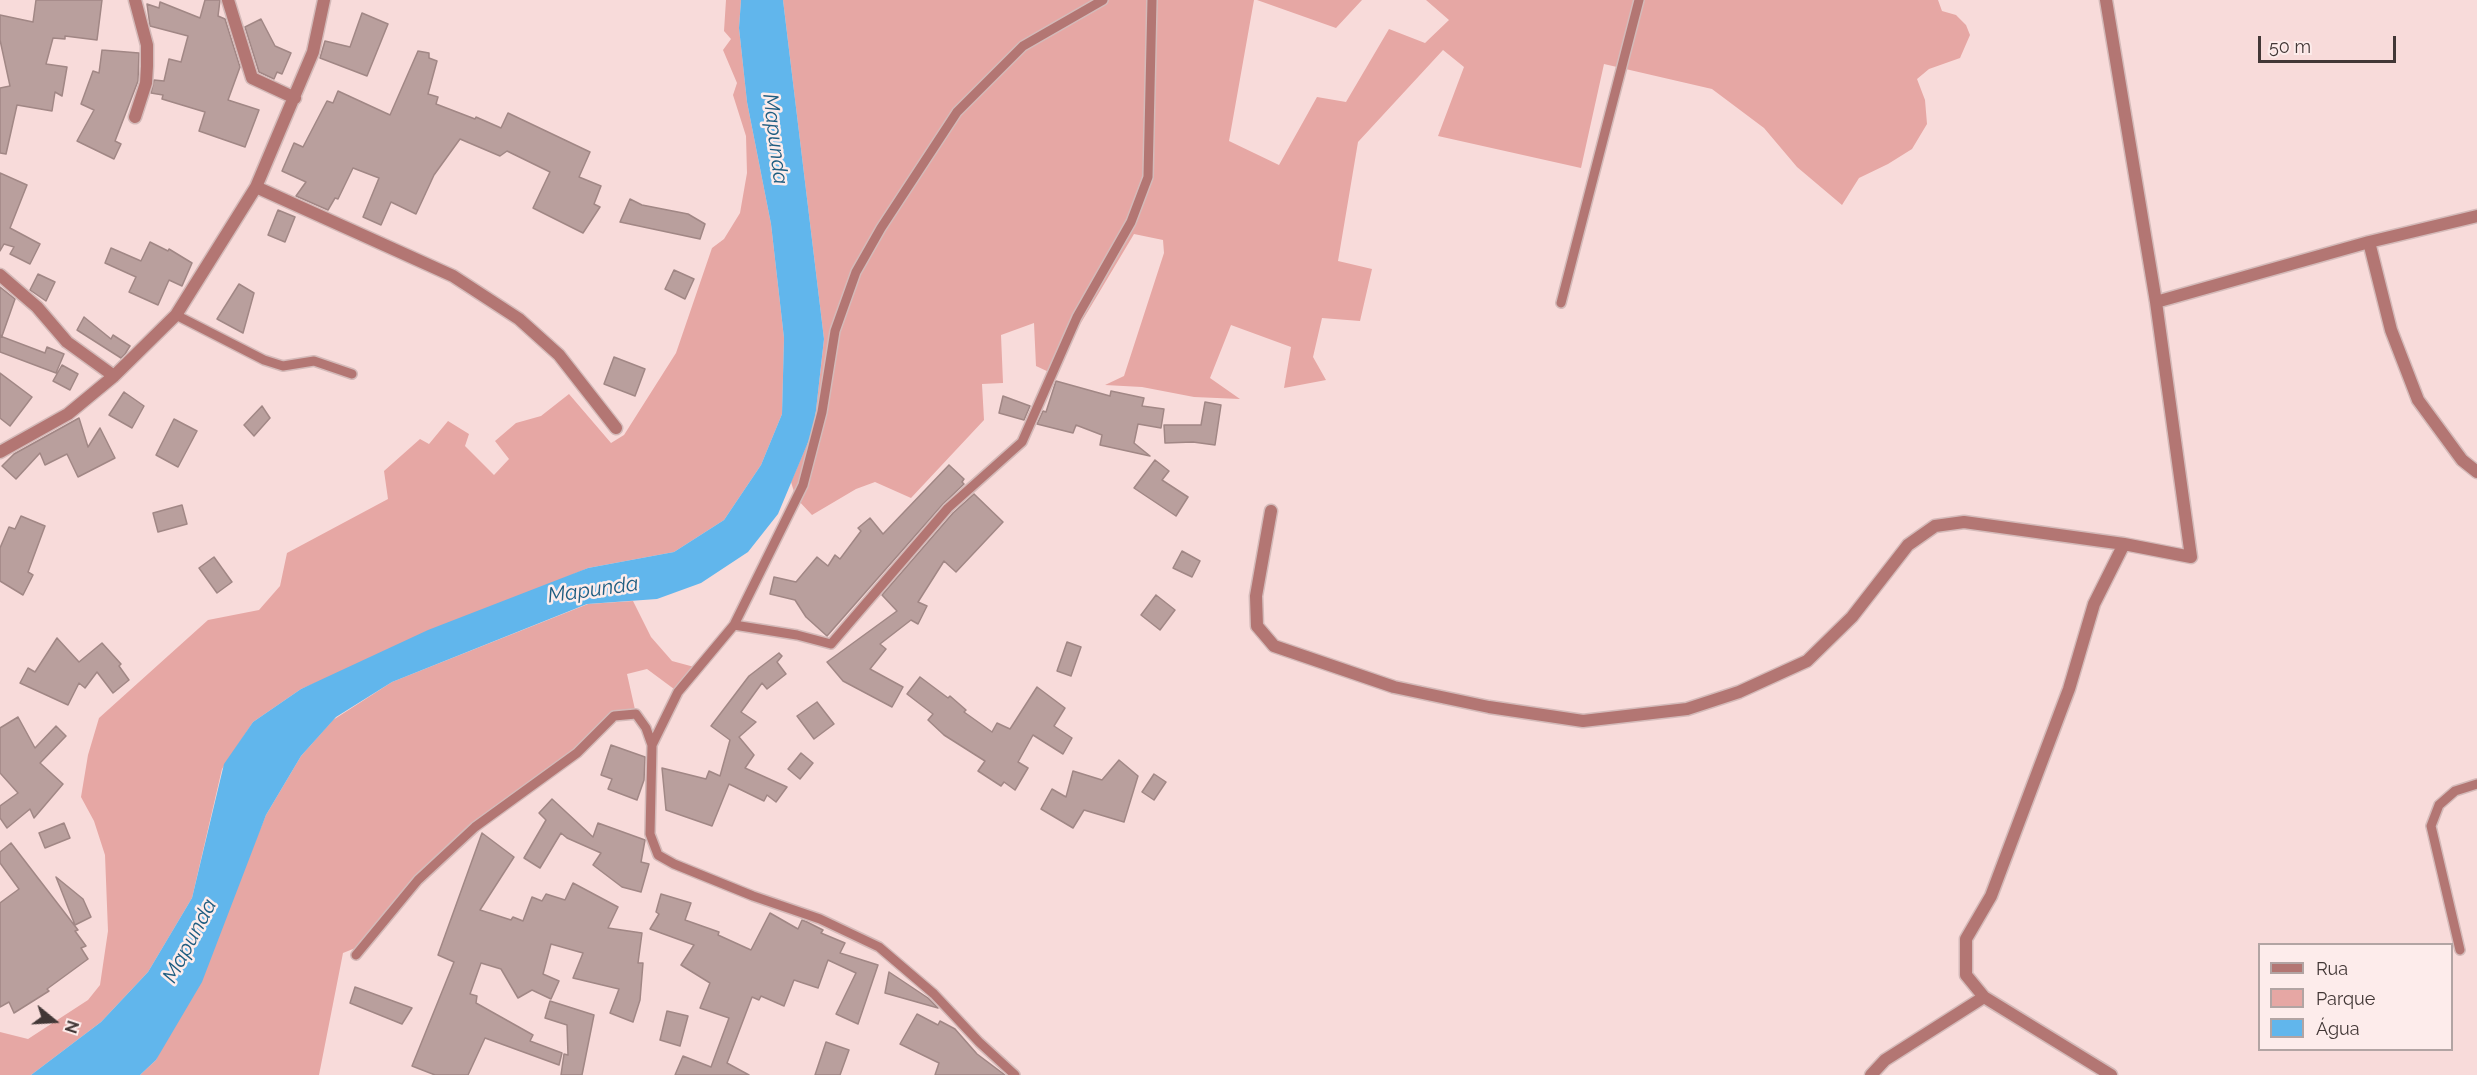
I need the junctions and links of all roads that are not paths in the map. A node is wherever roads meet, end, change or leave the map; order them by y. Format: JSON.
{"nodes":[{"id":1,"x":135,"y":0,"type":"edge"},
{"id":2,"x":228,"y":0,"type":"edge"},
{"id":3,"x":324,"y":0,"type":"edge"},
{"id":4,"x":1102,"y":0,"type":"edge"},
{"id":5,"x":1152,"y":0,"type":"edge"},
{"id":6,"x":1639,"y":0,"type":"edge"},
{"id":7,"x":2106,"y":0,"type":"edge"},
{"id":8,"x":294,"y":98,"type":"junction"},
{"id":9,"x":135,"y":117,"type":"dead end"},
{"id":10,"x":256,"y":187,"type":"junction"},
{"id":11,"x":2477,"y":216,"type":"edge"},
{"id":12,"x":2369,"y":242,"type":"junction"},
{"id":13,"x":0,"y":275,"type":"edge"},
{"id":14,"x":2156,"y":302,"type":"junction"},
{"id":15,"x":1561,"y":303,"type":"dead end"},
{"id":16,"x":176,"y":315,"type":"junction"},
{"id":17,"x":352,"y":374,"type":"dead end"},
{"id":18,"x":114,"y":376,"type":"junction"},
{"id":19,"x":616,"y":428,"type":"dead end"},
{"id":20,"x":0,"y":452,"type":"edge"},
{"id":21,"x":2477,"y":472,"type":"edge"},
{"id":22,"x":1271,"y":511,"type":"dead end"},
{"id":23,"x":2124,"y":544,"type":"junction"},
{"id":24,"x":734,"y":624,"type":"junction"},
{"id":25,"x":652,"y":745,"type":"junction"},
{"id":26,"x":2477,"y":784,"type":"edge"},
{"id":27,"x":2460,"y":950,"type":"dead end"},
{"id":28,"x":356,"y":955,"type":"dead end"},
{"id":29,"x":1984,"y":997,"type":"junction"},
{"id":30,"x":1015,"y":1075,"type":"edge"},
{"id":31,"x":1871,"y":1075,"type":"edge"},
{"id":32,"x":2111,"y":1075,"type":"edge"}],
"edges":[{"from":1,"to":9,"type":"street"},
{"from":2,"to":8,"type":"street"},
{"from":3,"to":8,"type":"street"},
{"from":4,"to":24,"type":"lane"},
{"from":5,"to":24,"type":"lane"},
{"from":6,"to":15,"type":"lane"},
{"from":7,"to":14,"type":"street"},
{"from":8,"to":10,"type":"street"},
{"from":10,"to":16,"type":"street"},
{"from":10,"to":19,"type":"street"},
{"from":11,"to":12,"type":"street"},
{"from":12,"to":14,"type":"street"},
{"from":12,"to":21,"type":"street"},
{"from":13,"to":18,"type":"street"},
{"from":14,"to":23,"type":"street"},
{"from":16,"to":17,"type":"lane"},
{"from":16,"to":18,"type":"street"},
{"from":18,"to":20,"type":"street"},
{"from":22,"to":23,"type":"street"},
{"from":23,"to":29,"type":"street"},
{"from":24,"to":25,"type":"lane"},
{"from":25,"to":28,"type":"lane"},
{"from":25,"to":30,"type":"lane"},
{"from":26,"to":27,"type":"lane"},
{"from":29,"to":31,"type":"street"},
{"from":29,"to":32,"type":"street"}]}
